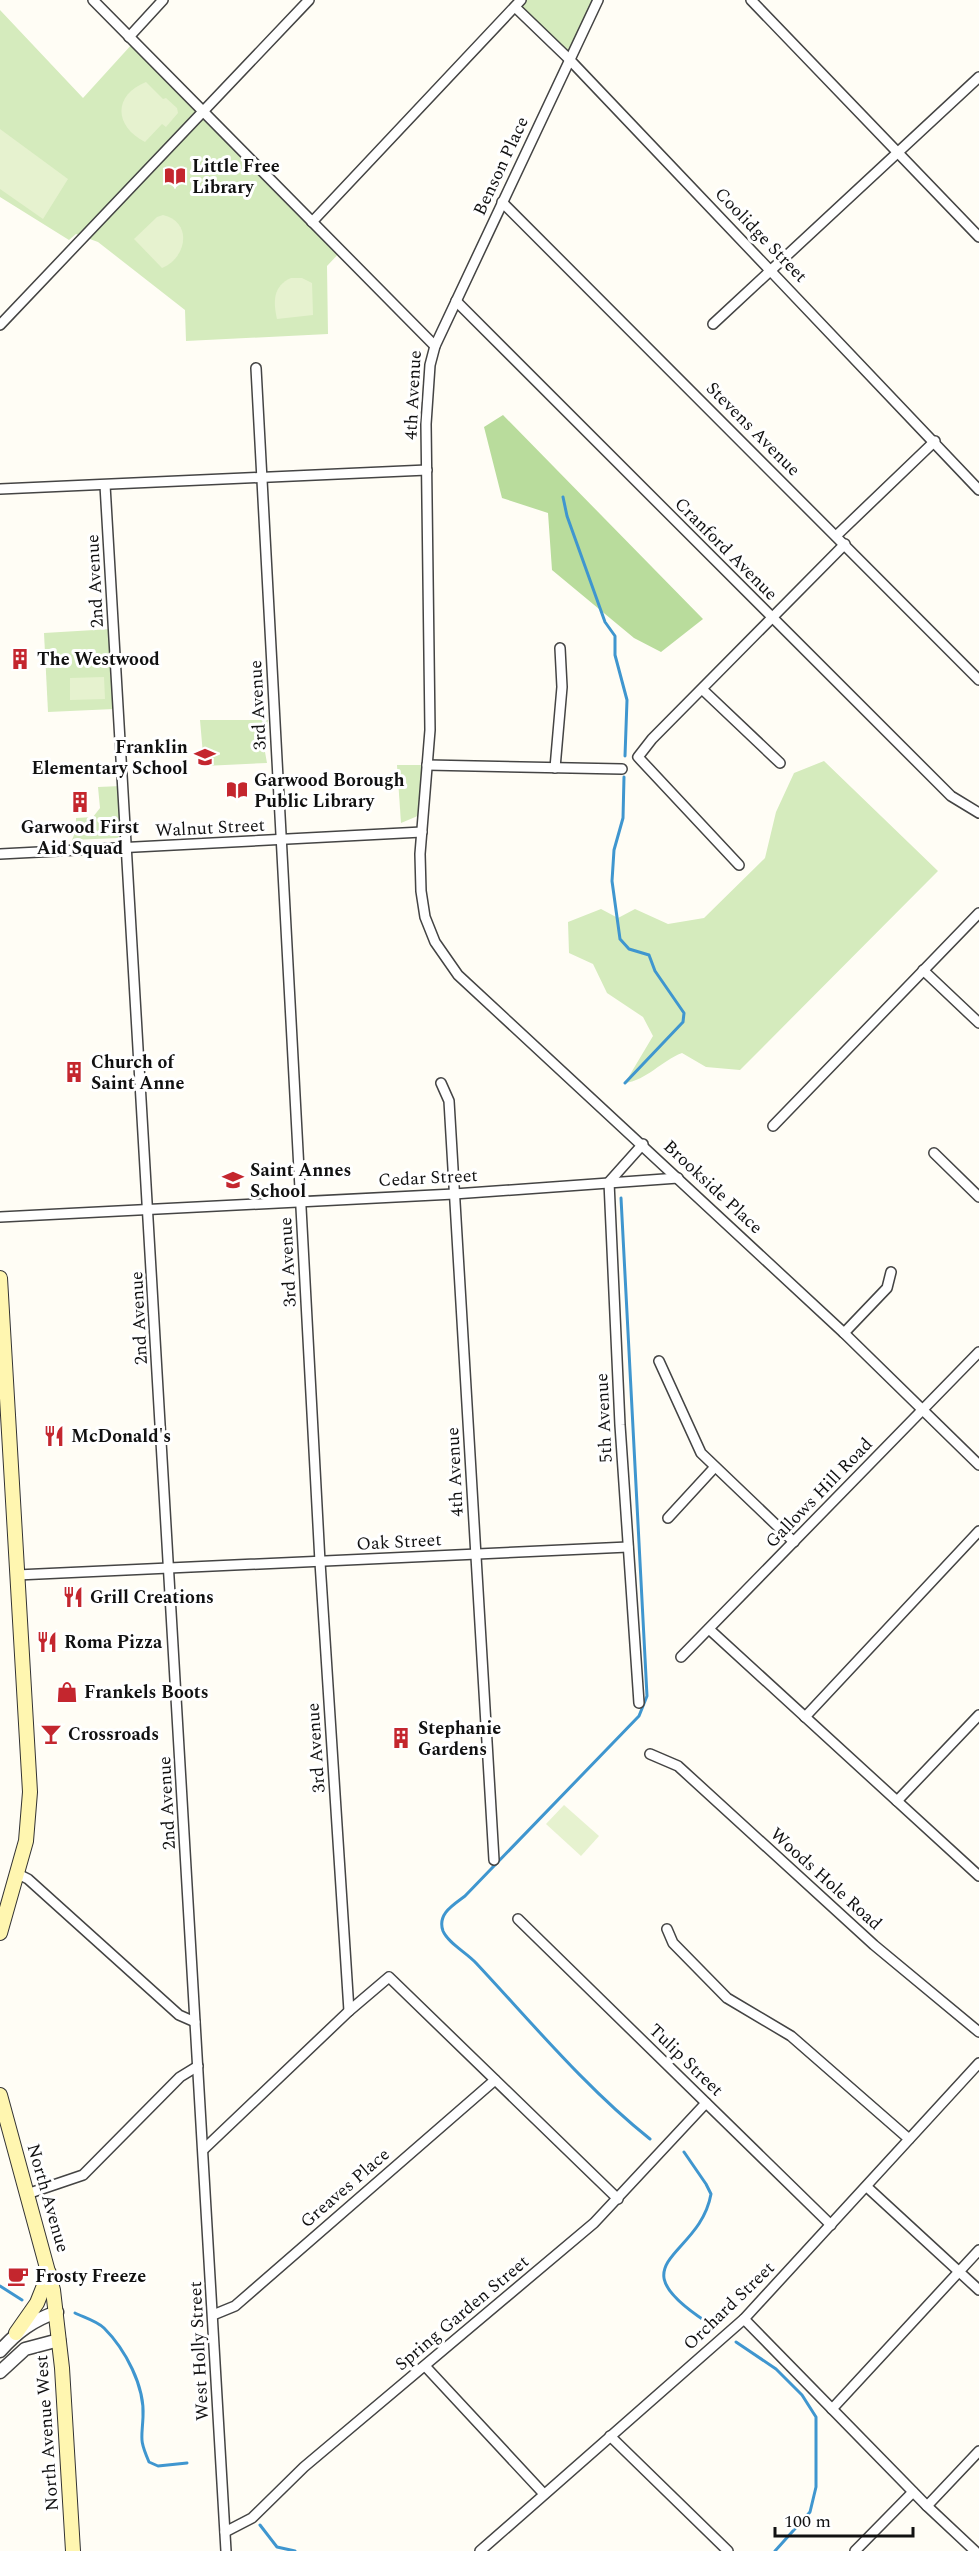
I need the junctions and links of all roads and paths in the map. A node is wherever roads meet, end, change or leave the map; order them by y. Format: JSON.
{"nodes":[{"id":1,"x":93,"y":0,"type":"edge"},
{"id":2,"x":163,"y":0,"type":"edge"},
{"id":3,"x":309,"y":0,"type":"edge"},
{"id":4,"x":598,"y":0,"type":"edge"},
{"id":5,"x":751,"y":0,"type":"edge"},
{"id":6,"x":518,"y":3,"type":"edge"},
{"id":7,"x":129,"y":38,"type":"junction"},
{"id":8,"x":569,"y":59,"type":"junction"},
{"id":9,"x":979,"y":77,"type":"edge"},
{"id":10,"x":203,"y":112,"type":"junction"},
{"id":11,"x":898,"y":153,"type":"junction"},
{"id":12,"x":502,"y":202,"type":"junction"},
{"id":13,"x":312,"y":222,"type":"junction"},
{"id":14,"x":979,"y":237,"type":"edge"},
{"id":15,"x":773,"y":271,"type":"junction"},
{"id":16,"x":456,"y":301,"type":"junction"},
{"id":17,"x":713,"y":324,"type":"dead end"},
{"id":18,"x":0,"y":325,"type":"edge"},
{"id":19,"x":435,"y":346,"type":"junction"},
{"id":20,"x":256,"y":368,"type":"dead end"},
{"id":21,"x":935,"y":441,"type":"junction"},
{"id":22,"x":426,"y":470,"type":"junction"},
{"id":23,"x":262,"y":478,"type":"junction"},
{"id":24,"x":105,"y":485,"type":"junction"},
{"id":25,"x":0,"y":489,"type":"edge"},
{"id":26,"x":979,"y":490,"type":"edge"},
{"id":27,"x":836,"y":536,"type":"junction"},
{"id":28,"x":844,"y":544,"type":"junction"},
{"id":29,"x":771,"y":618,"type":"junction"},
{"id":30,"x":560,"y":648,"type":"dead end"},
{"id":31,"x":979,"y":680,"type":"edge"},
{"id":32,"x":703,"y":690,"type":"junction"},
{"id":33,"x":780,"y":764,"type":"dead end"},
{"id":34,"x":427,"y":765,"type":"junction"},
{"id":35,"x":555,"y":768,"type":"junction"},
{"id":36,"x":622,"y":769,"type":"dead end"},
{"id":37,"x":979,"y":813,"type":"edge"},
{"id":38,"x":422,"y":832,"type":"junction"},
{"id":39,"x":281,"y":840,"type":"junction"},
{"id":40,"x":127,"y":849,"type":"junction"},
{"id":41,"x":0,"y":854,"type":"edge"},
{"id":42,"x":739,"y":864,"type":"dead end"},
{"id":43,"x":979,"y":913,"type":"edge"},
{"id":44,"x":429,"y":930,"type":"joint"},
{"id":45,"x":923,"y":970,"type":"junction"},
{"id":46,"x":979,"y":1023,"type":"edge"},
{"id":47,"x":441,"y":1083,"type":"dead end"},
{"id":48,"x":773,"y":1126,"type":"dead end"},
{"id":49,"x":643,"y":1144,"type":"junction"},
{"id":50,"x":934,"y":1154,"type":"dead end"},
{"id":51,"x":678,"y":1178,"type":"junction"},
{"id":52,"x":609,"y":1182,"type":"junction"},
{"id":53,"x":454,"y":1194,"type":"junction"},
{"id":54,"x":979,"y":1197,"type":"edge"},
{"id":55,"x":301,"y":1202,"type":"junction"},
{"id":56,"x":149,"y":1210,"type":"junction"},
{"id":57,"x":0,"y":1217,"type":"edge"},
{"id":58,"x":891,"y":1272,"type":"dead end"},
{"id":59,"x":0,"y":1278,"type":"edge"},
{"id":60,"x":844,"y":1333,"type":"junction"},
{"id":61,"x":979,"y":1352,"type":"edge"},
{"id":62,"x":659,"y":1361,"type":"dead end"},
{"id":63,"x":924,"y":1409,"type":"junction"},
{"id":64,"x":979,"y":1465,"type":"edge"},
{"id":65,"x":714,"y":1468,"type":"junction"},
{"id":66,"x":668,"y":1518,"type":"dead end"},
{"id":67,"x":979,"y":1531,"type":"edge"},
{"id":68,"x":794,"y":1542,"type":"junction"},
{"id":69,"x":628,"y":1547,"type":"junction"},
{"id":70,"x":476,"y":1555,"type":"junction"},
{"id":71,"x":320,"y":1562,"type":"junction"},
{"id":72,"x":170,"y":1568,"type":"junction"},
{"id":73,"x":17,"y":1575,"type":"junction"},
{"id":74,"x":709,"y":1629,"type":"junction"},
{"id":75,"x":681,"y":1657,"type":"dead end"},
{"id":76,"x":639,"y":1703,"type":"dead end"},
{"id":77,"x":979,"y":1714,"type":"edge"},
{"id":78,"x":806,"y":1718,"type":"junction"},
{"id":79,"x":650,"y":1754,"type":"dead end"},
{"id":80,"x":897,"y":1801,"type":"junction"},
{"id":81,"x":494,"y":1860,"type":"dead end"},
{"id":82,"x":18,"y":1874,"type":"junction"},
{"id":83,"x":979,"y":1876,"type":"edge"},
{"id":84,"x":518,"y":1919,"type":"dead end"},
{"id":85,"x":667,"y":1929,"type":"dead end"},
{"id":86,"x":0,"y":1933,"type":"edge"},
{"id":87,"x":349,"y":2011,"type":"junction"},
{"id":88,"x":195,"y":2022,"type":"junction"},
{"id":89,"x":979,"y":2032,"type":"edge"},
{"id":90,"x":979,"y":2063,"type":"edge"},
{"id":91,"x":198,"y":2066,"type":"junction"},
{"id":92,"x":495,"y":2080,"type":"junction"},
{"id":93,"x":0,"y":2095,"type":"edge"},
{"id":94,"x":706,"y":2103,"type":"junction"},
{"id":95,"x":909,"y":2139,"type":"junction"},
{"id":96,"x":204,"y":2149,"type":"junction"},
{"id":97,"x":867,"y":2187,"type":"junction"},
{"id":98,"x":27,"y":2194,"type":"junction"},
{"id":99,"x":618,"y":2199,"type":"junction"},
{"id":100,"x":831,"y":2225,"type":"junction"},
{"id":101,"x":979,"y":2250,"type":"edge"},
{"id":102,"x":50,"y":2271,"type":"junction"},
{"id":103,"x":959,"y":2271,"type":"junction"},
{"id":104,"x":979,"y":2290,"type":"edge"},
{"id":105,"x":57,"y":2312,"type":"junction"},
{"id":106,"x":213,"y":2315,"type":"junction"},
{"id":107,"x":744,"y":2319,"type":"junction"},
{"id":108,"x":16,"y":2333,"type":"junction"},
{"id":109,"x":59,"y":2340,"type":"junction"},
{"id":110,"x":0,"y":2351,"type":"edge"},
{"id":111,"x":425,"y":2366,"type":"junction"},
{"id":112,"x":0,"y":2372,"type":"edge"},
{"id":113,"x":832,"y":2409,"type":"junction"},
{"id":114,"x":610,"y":2436,"type":"junction"},
{"id":115,"x":979,"y":2451,"type":"edge"},
{"id":116,"x":913,"y":2492,"type":"junction"},
{"id":117,"x":544,"y":2494,"type":"junction"},
{"id":118,"x":927,"y":2506,"type":"junction"},
{"id":119,"x":225,"y":2532,"type":"junction"},
{"id":120,"x":482,"y":2550,"type":"edge"},
{"id":121,"x":73,"y":2551,"type":"edge"},
{"id":122,"x":226,"y":2551,"type":"edge"},
{"id":123,"x":728,"y":2551,"type":"edge"},
{"id":124,"x":855,"y":2551,"type":"edge"},
{"id":125,"x":975,"y":2551,"type":"edge"}],
"edges":[{"from":1,"to":7,"type":"street","name":"4th Avenue"},
{"from":2,"to":7,"type":"street"},
{"from":3,"to":10,"type":"street"},
{"from":4,"to":8,"type":"street","name":"Benson Place"},
{"from":5,"to":11,"type":"street"},
{"from":6,"to":8,"type":"street","name":"Coolidge Street"},
{"from":6,"to":13,"type":"street"},
{"from":7,"to":10,"type":"street","name":"4th Avenue"},
{"from":8,"to":12,"type":"street","name":"Benson Place"},
{"from":8,"to":15,"type":"street","name":"Coolidge Street"},
{"from":9,"to":11,"type":"street"},
{"from":10,"to":13,"type":"street","name":"4th Avenue"},
{"from":10,"to":18,"type":"street"},
{"from":11,"to":14,"type":"street"},
{"from":11,"to":15,"type":"street"},
{"from":12,"to":16,"type":"street","name":"Benson Place"},
{"from":12,"to":27,"type":"street","name":"Stevens Avenue"},
{"from":13,"to":19,"type":"street","name":"4th Avenue"},
{"from":15,"to":17,"type":"street"},
{"from":15,"to":21,"type":"street","name":"Coolidge Street"},
{"from":16,"to":19,"type":"street","name":"Benson Place"},
{"from":16,"to":29,"type":"street","name":"Cranford Avenue"},
{"from":19,"to":22,"type":"street","name":"4th Avenue"},
{"from":20,"to":23,"type":"street","name":"3rd Avenue"},
{"from":21,"to":26,"type":"street","name":"Coolidge Street"},
{"from":21,"to":27,"type":"street"},
{"from":22,"to":23,"type":"street"},
{"from":22,"to":34,"type":"street","name":"4th Avenue"},
{"from":23,"to":24,"type":"street"},
{"from":23,"to":39,"type":"street","name":"3rd Avenue"},
{"from":24,"to":25,"type":"street"},
{"from":24,"to":40,"type":"street","name":"2nd Avenue"},
{"from":27,"to":28,"type":"street","name":"Stevens Avenue"},
{"from":28,"to":29,"type":"street"},
{"from":28,"to":31,"type":"street","name":"Stevens Avenue"},
{"from":29,"to":32,"type":"street"},
{"from":29,"to":37,"type":"street","name":"Cranford Avenue"},
{"from":30,"to":35,"type":"street"},
{"from":32,"to":33,"type":"street"},
{"from":32,"to":42,"type":"street"},
{"from":34,"to":35,"type":"street"},
{"from":34,"to":38,"type":"street","name":"4th Avenue"},
{"from":35,"to":36,"type":"street"},
{"from":38,"to":39,"type":"street","name":"Walnut Street"},
{"from":38,"to":44,"type":"street","name":"4th Avenue"},
{"from":39,"to":40,"type":"street","name":"Walnut Street"},
{"from":39,"to":55,"type":"street","name":"3rd Avenue"},
{"from":40,"to":41,"type":"street","name":"Walnut Street"},
{"from":40,"to":56,"type":"street","name":"2nd Avenue"},
{"from":43,"to":45,"type":"street"},
{"from":44,"to":49,"type":"street","name":"Brookside Place"},
{"from":45,"to":46,"type":"street"},
{"from":45,"to":48,"type":"street"},
{"from":47,"to":53,"type":"street","name":"4th Avenue"},
{"from":49,"to":51,"type":"street","name":"Brookside Place"},
{"from":49,"to":52,"type":"street"},
{"from":50,"to":54,"type":"street"},
{"from":51,"to":52,"type":"street","name":"Cedar Street"},
{"from":51,"to":60,"type":"street","name":"Brookside Place"},
{"from":52,"to":53,"type":"street","name":"Cedar Street"},
{"from":52,"to":69,"type":"street","name":"5th Avenue"},
{"from":53,"to":55,"type":"street","name":"Cedar Street"},
{"from":53,"to":70,"type":"street","name":"4th Avenue"},
{"from":55,"to":56,"type":"street","name":"Cedar Street"},
{"from":55,"to":71,"type":"street","name":"3rd Avenue"},
{"from":56,"to":57,"type":"street","name":"Cedar Street"},
{"from":56,"to":72,"type":"street","name":"2nd Avenue"},
{"from":58,"to":60,"type":"street"},
{"from":59,"to":73,"type":"main road"},
{"from":60,"to":63,"type":"street","name":"Brookside Place"},
{"from":61,"to":63,"type":"street","name":"Gallows Hill Road"},
{"from":62,"to":65,"type":"street"},
{"from":63,"to":64,"type":"street","name":"Brookside Place"},
{"from":63,"to":68,"type":"street","name":"Gallows Hill Road"},
{"from":65,"to":66,"type":"street"},
{"from":65,"to":68,"type":"street"},
{"from":67,"to":78,"type":"street"},
{"from":68,"to":74,"type":"street","name":"Gallows Hill Road"},
{"from":69,"to":70,"type":"street","name":"Oak Street"},
{"from":69,"to":76,"type":"street","name":"5th Avenue"},
{"from":70,"to":71,"type":"street","name":"Oak Street"},
{"from":70,"to":81,"type":"street","name":"4th Avenue"},
{"from":71,"to":72,"type":"street","name":"Oak Street"},
{"from":71,"to":87,"type":"street","name":"3rd Avenue"},
{"from":72,"to":73,"type":"street","name":"Oak Street"},
{"from":72,"to":88,"type":"street","name":"2nd Avenue"},
{"from":73,"to":82,"type":"main road"},
{"from":74,"to":75,"type":"street","name":"Gallows Hill Road"},
{"from":74,"to":78,"type":"street"},
{"from":77,"to":80,"type":"street"},
{"from":78,"to":80,"type":"street"},
{"from":79,"to":89,"type":"street","name":"Woods Hole Road"},
{"from":80,"to":83,"type":"street"},
{"from":82,"to":86,"type":"main road"},
{"from":82,"to":88,"type":"street"},
{"from":84,"to":94,"type":"street","name":"Tulip Street"},
{"from":85,"to":95,"type":"street"},
{"from":87,"to":92,"type":"street"},
{"from":87,"to":96,"type":"street"},
{"from":88,"to":91,"type":"street","name":"2nd Avenue"},
{"from":90,"to":95,"type":"street","name":"Orchard Street"},
{"from":91,"to":96,"type":"street","name":"2nd Avenue"},
{"from":91,"to":98,"type":"street"},
{"from":92,"to":99,"type":"street"},
{"from":92,"to":106,"type":"street","name":"Greaves Place"},
{"from":93,"to":98,"type":"main road","name":"North Avenue"},
{"from":94,"to":99,"type":"street","name":"Spring Garden Street"},
{"from":94,"to":100,"type":"street","name":"Tulip Street"},
{"from":95,"to":97,"type":"street","name":"Orchard Street"},
{"from":96,"to":106,"type":"street","name":"West Holly Street"},
{"from":97,"to":100,"type":"street","name":"Orchard Street"},
{"from":97,"to":103,"type":"street"},
{"from":98,"to":102,"type":"main road","name":"North Avenue"},
{"from":99,"to":111,"type":"street","name":"Spring Garden Street"},
{"from":100,"to":107,"type":"street","name":"Orchard Street"},
{"from":101,"to":103,"type":"street"},
{"from":102,"to":105,"type":"main road","name":"North Avenue"},
{"from":102,"to":108,"type":"main road"},
{"from":103,"to":104,"type":"street"},
{"from":103,"to":113,"type":"street"},
{"from":105,"to":108,"type":"street"},
{"from":105,"to":109,"type":"main road","name":"North Avenue West"},
{"from":106,"to":119,"type":"street","name":"West Holly Street"},
{"from":107,"to":113,"type":"street"},
{"from":107,"to":114,"type":"street","name":"Orchard Street"},
{"from":108,"to":110,"type":"street"},
{"from":109,"to":112,"type":"street"},
{"from":109,"to":121,"type":"main road","name":"North Avenue West"},
{"from":111,"to":117,"type":"street"},
{"from":111,"to":119,"type":"street","name":"Spring Garden Street"},
{"from":113,"to":116,"type":"street"},
{"from":114,"to":117,"type":"street","name":"Orchard Street"},
{"from":114,"to":123,"type":"street"},
{"from":115,"to":118,"type":"street"},
{"from":116,"to":118,"type":"street"},
{"from":116,"to":124,"type":"street"},
{"from":117,"to":120,"type":"street","name":"Orchard Street"},
{"from":118,"to":125,"type":"street"},
{"from":119,"to":122,"type":"street","name":"West Holly Street"}]}
